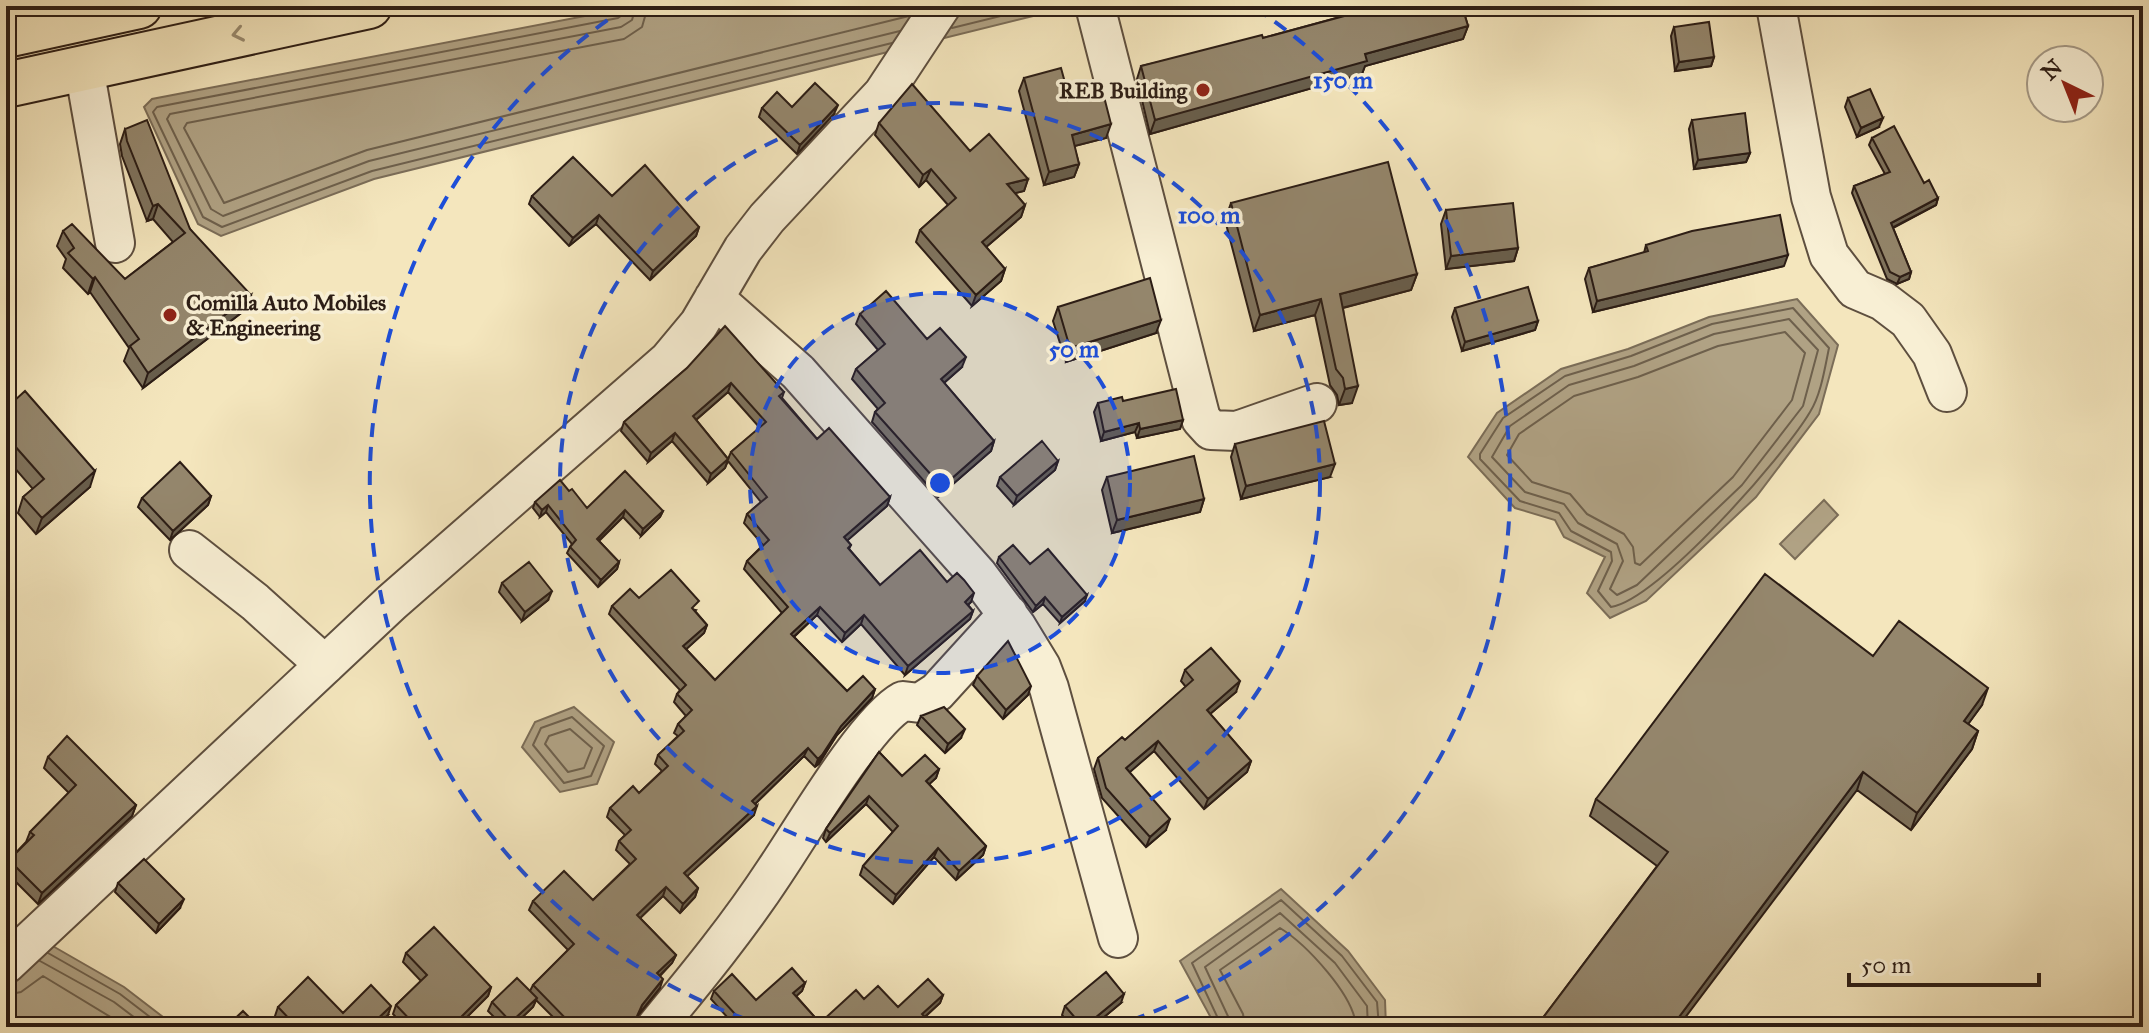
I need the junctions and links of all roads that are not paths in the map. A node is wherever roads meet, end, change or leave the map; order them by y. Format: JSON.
{"nodes":[{"id":1,"x":139,"y":6,"type":"edge"},
{"id":2,"x":369,"y":6,"type":"edge"},
{"id":3,"x":941,"y":6,"type":"edge"},
{"id":4,"x":1095,"y":6,"type":"edge"},
{"id":5,"x":1776,"y":6,"type":"edge"},
{"id":6,"x":6,"y":35,"type":"edge"},
{"id":7,"x":84,"y":68,"type":"junction"},
{"id":8,"x":6,"y":85,"type":"edge"},
{"id":9,"x":115,"y":243,"type":"dead end"},
{"id":10,"x":714,"y":298,"type":"junction"},
{"id":11,"x":1947,"y":392,"type":"dead end"},
{"id":12,"x":1317,"y":403,"type":"dead end"},
{"id":13,"x":189,"y":550,"type":"dead end"},
{"id":14,"x":1008,"y":614,"type":"junction"},
{"id":15,"x":325,"y":665,"type":"junction"},
{"id":16,"x":1118,"y":938,"type":"dead end"},
{"id":17,"x":6,"y":964,"type":"edge"},
{"id":18,"x":656,"y":1027,"type":"edge"}],
"edges":[{"from":1,"to":6,"type":"highway"},
{"from":2,"to":7,"type":"highway","one_way":true},
{"from":3,"to":10,"type":"street"},
{"from":4,"to":12,"type":"street"},
{"from":5,"to":11,"type":"street"},
{"from":7,"to":8,"type":"highway"},
{"from":7,"to":9,"type":"street"},
{"from":10,"to":14,"type":"street"},
{"from":10,"to":15,"type":"street"},
{"from":13,"to":15,"type":"street"},
{"from":14,"to":16,"type":"street"},
{"from":14,"to":18,"type":"street"},
{"from":15,"to":17,"type":"street"}]}
